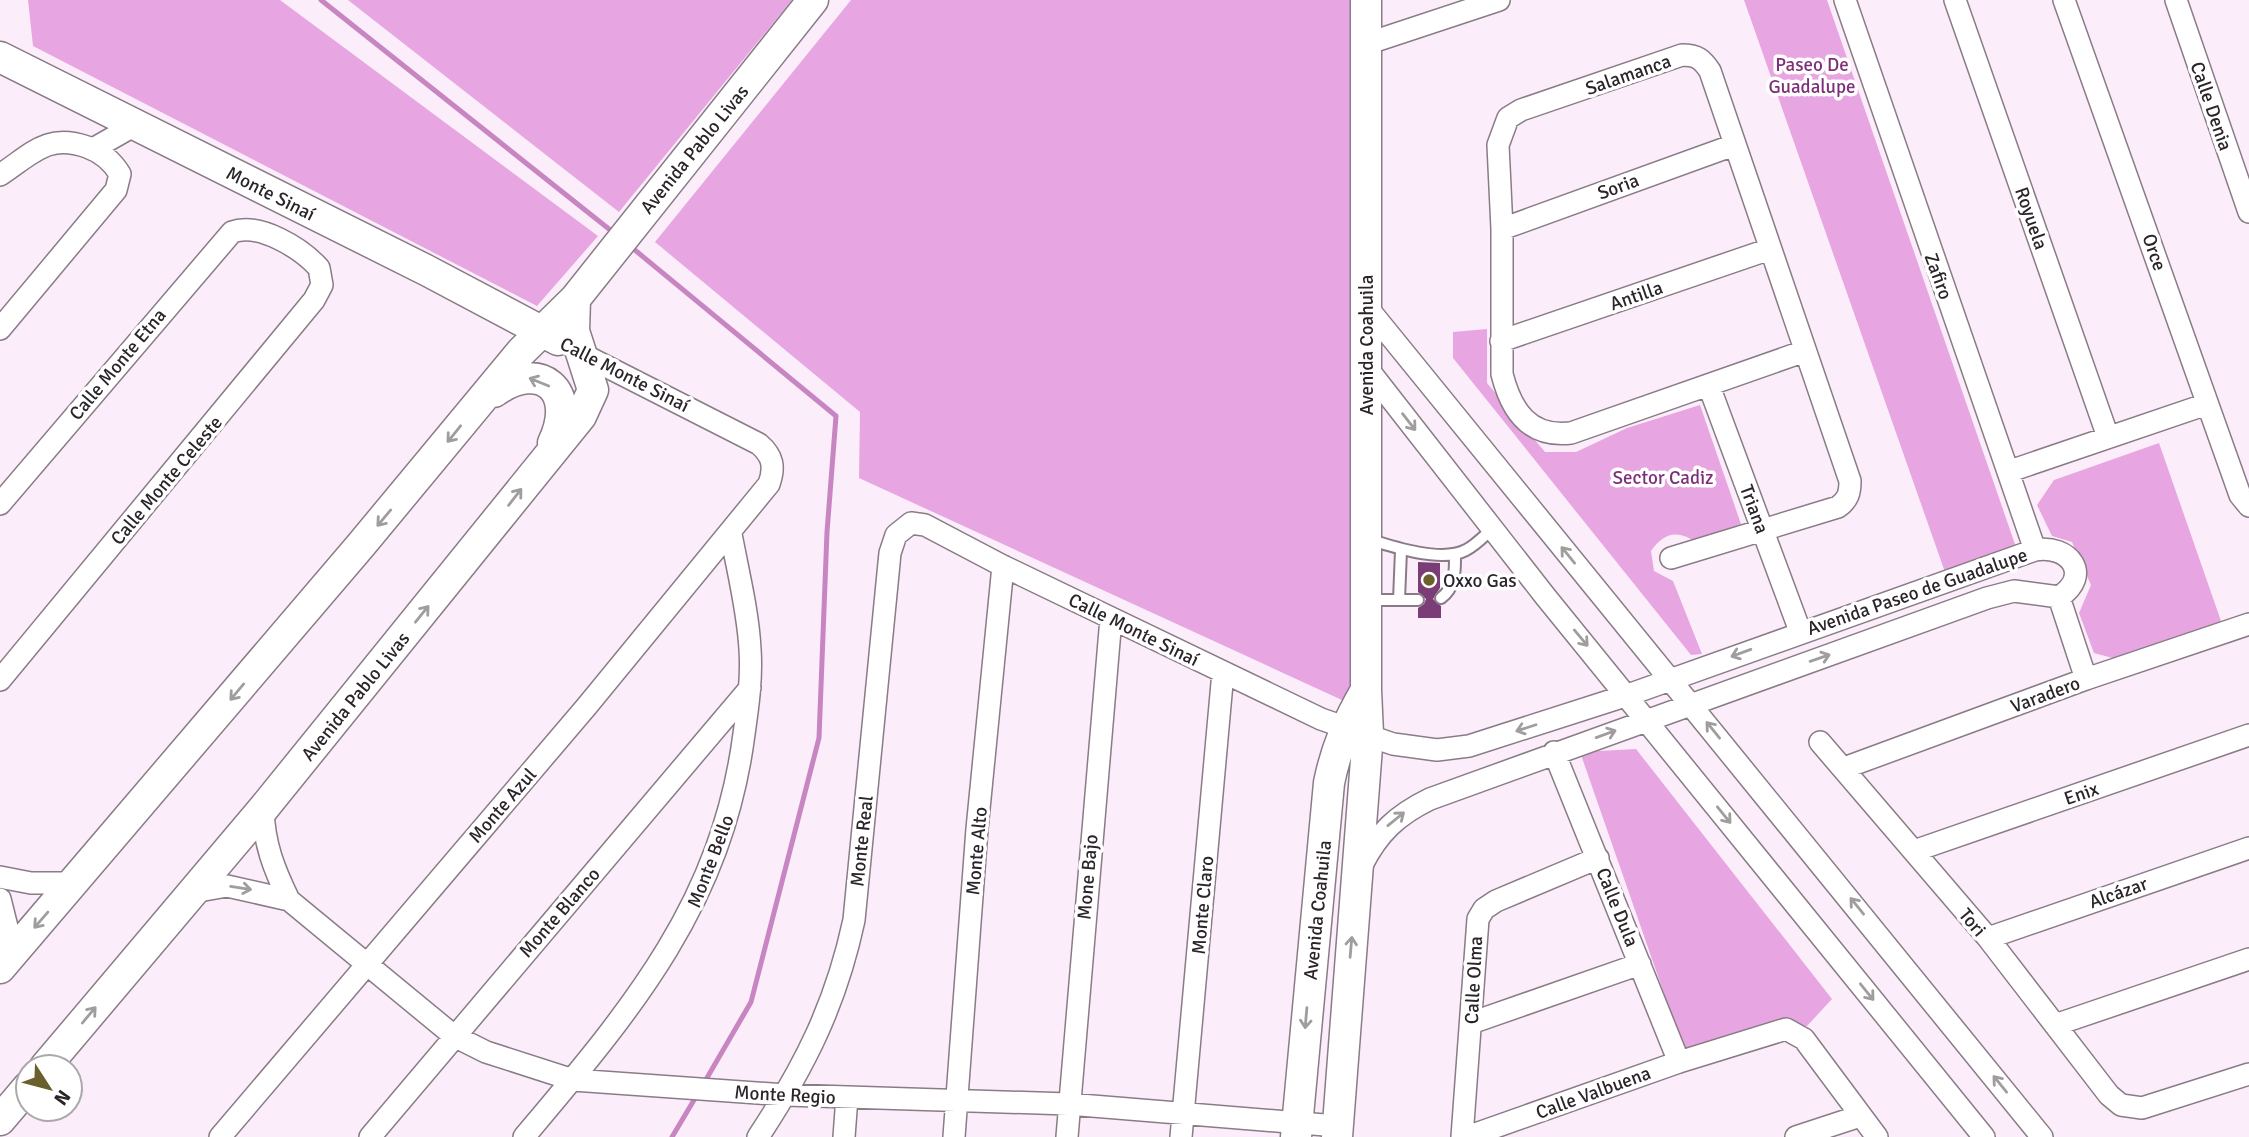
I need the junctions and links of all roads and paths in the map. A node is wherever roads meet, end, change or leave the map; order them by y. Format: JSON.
{"nodes":[{"id":1,"x":813,"y":0,"type":"edge"},
{"id":2,"x":1366,"y":0,"type":"edge"},
{"id":3,"x":1499,"y":0,"type":"edge"},
{"id":4,"x":1845,"y":0,"type":"edge"},
{"id":5,"x":1955,"y":0,"type":"edge"},
{"id":6,"x":2064,"y":0,"type":"edge"},
{"id":7,"x":2176,"y":0,"type":"edge"},
{"id":8,"x":1366,"y":44,"type":"junction"},
{"id":9,"x":0,"y":57,"type":"edge"},
{"id":10,"x":135,"y":125,"type":"junction"},
{"id":11,"x":1734,"y":145,"type":"junction"},
{"id":12,"x":93,"y":149,"type":"junction"},
{"id":13,"x":0,"y":175,"type":"edge"},
{"id":14,"x":2249,"y":212,"type":"edge"},
{"id":15,"x":1502,"y":229,"type":"junction"},
{"id":16,"x":1770,"y":249,"type":"junction"},
{"id":17,"x":322,"y":275,"type":"joint"},
{"id":18,"x":581,"y":292,"type":"junction"},
{"id":19,"x":1366,"y":306,"type":"junction"},
{"id":20,"x":0,"y":329,"type":"edge"},
{"id":21,"x":541,"y":330,"type":"junction"},
{"id":22,"x":1501,"y":341,"type":"junction"},
{"id":23,"x":1805,"y":351,"type":"junction"},
{"id":24,"x":582,"y":354,"type":"junction"},
{"id":25,"x":1367,"y":368,"type":"junction"},
{"id":26,"x":1709,"y":386,"type":"junction"},
{"id":27,"x":481,"y":401,"type":"junction"},
{"id":28,"x":2207,"y":404,"type":"junction"},
{"id":29,"x":2108,"y":437,"type":"junction"},
{"id":30,"x":545,"y":459,"type":"junction"},
{"id":31,"x":774,"y":467,"type":"joint"},
{"id":32,"x":2010,"y":471,"type":"junction"},
{"id":33,"x":0,"y":504,"type":"edge"},
{"id":34,"x":2247,"y":505,"type":"edge"},
{"id":35,"x":903,"y":527,"type":"joint"},
{"id":36,"x":1492,"y":529,"type":"junction"},
{"id":37,"x":1763,"y":531,"type":"junction"},
{"id":38,"x":731,"y":534,"type":"junction"},
{"id":39,"x":1366,"y":538,"type":"junction"},
{"id":40,"x":1401,"y":550,"type":"junction"},
{"id":41,"x":2035,"y":551,"type":"junction"},
{"id":42,"x":1455,"y":554,"type":"junction"},
{"id":43,"x":1671,"y":558,"type":"dead end"},
{"id":44,"x":1003,"y":566,"type":"junction"},
{"id":45,"x":2059,"y":597,"type":"junction"},
{"id":46,"x":1441,"y":598,"type":"dead end"},
{"id":47,"x":1366,"y":600,"type":"junction"},
{"id":48,"x":1399,"y":600,"type":"junction"},
{"id":49,"x":1418,"y":600,"type":"dead end"},
{"id":50,"x":1111,"y":618,"type":"junction"},
{"id":51,"x":2249,"y":624,"type":"edge"},
{"id":52,"x":1800,"y":631,"type":"junction"},
{"id":53,"x":1223,"y":672,"type":"junction"},
{"id":54,"x":1670,"y":679,"type":"junction"},
{"id":55,"x":2086,"y":679,"type":"junction"},
{"id":56,"x":0,"y":680,"type":"edge"},
{"id":57,"x":750,"y":688,"type":"junction"},
{"id":58,"x":1628,"y":695,"type":"junction"},
{"id":59,"x":1691,"y":703,"type":"junction"},
{"id":60,"x":1647,"y":719,"type":"junction"},
{"id":61,"x":1357,"y":731,"type":"junction"},
{"id":62,"x":2249,"y":735,"type":"edge"},
{"id":63,"x":1820,"y":742,"type":"dead end"},
{"id":64,"x":1554,"y":752,"type":"junction"},
{"id":65,"x":1844,"y":768,"type":"junction"},
{"id":66,"x":263,"y":809,"type":"junction"},
{"id":67,"x":2249,"y":848,"type":"edge"},
{"id":68,"x":1914,"y":851,"type":"junction"},
{"id":69,"x":1598,"y":858,"type":"junction"},
{"id":70,"x":1357,"y":874,"type":"junction"},
{"id":71,"x":0,"y":877,"type":"edge"},
{"id":72,"x":74,"y":883,"type":"junction"},
{"id":73,"x":193,"y":892,"type":"junction"},
{"id":74,"x":0,"y":900,"type":"edge"},
{"id":75,"x":289,"y":901,"type":"junction"},
{"id":76,"x":1988,"y":938,"type":"junction"},
{"id":77,"x":2249,"y":959,"type":"edge"},
{"id":78,"x":4,"y":964,"type":"edge"},
{"id":79,"x":1640,"y":964,"type":"junction"},
{"id":80,"x":365,"y":965,"type":"junction"},
{"id":81,"x":1471,"y":1023,"type":"junction"},
{"id":82,"x":2055,"y":1025,"type":"junction"},
{"id":83,"x":453,"y":1036,"type":"junction"},
{"id":84,"x":57,"y":1053,"type":"edge"},
{"id":85,"x":1679,"y":1062,"type":"junction"},
{"id":86,"x":2249,"y":1074,"type":"edge"},
{"id":87,"x":573,"y":1080,"type":"junction"},
{"id":88,"x":786,"y":1095,"type":"junction"},
{"id":89,"x":847,"y":1097,"type":"junction"},
{"id":90,"x":955,"y":1100,"type":"junction"},
{"id":91,"x":14,"y":1104,"type":"edge"},
{"id":92,"x":1068,"y":1104,"type":"junction"},
{"id":93,"x":1182,"y":1115,"type":"junction"},
{"id":94,"x":1860,"y":1115,"type":"junction"},
{"id":95,"x":0,"y":1120,"type":"edge"},
{"id":96,"x":1296,"y":1130,"type":"edge"},
{"id":97,"x":1337,"y":1131,"type":"edge"},
{"id":98,"x":220,"y":1137,"type":"edge"},
{"id":99,"x":370,"y":1137,"type":"edge"},
{"id":100,"x":524,"y":1137,"type":"edge"},
{"id":101,"x":758,"y":1137,"type":"edge"},
{"id":102,"x":844,"y":1137,"type":"edge"},
{"id":103,"x":954,"y":1137,"type":"edge"},
{"id":104,"x":1067,"y":1137,"type":"edge"},
{"id":105,"x":1181,"y":1137,"type":"edge"},
{"id":106,"x":1465,"y":1137,"type":"edge"},
{"id":107,"x":1796,"y":1137,"type":"edge"},
{"id":108,"x":1877,"y":1137,"type":"edge"},
{"id":109,"x":1984,"y":1137,"type":"edge"},
{"id":110,"x":2042,"y":1137,"type":"edge"}],
"edges":[{"from":1,"to":18,"type":"main road","name":"Avenida Pablo Livas"},
{"from":2,"to":8,"type":"main road","name":"Avenida Coahuila"},
{"from":3,"to":8,"type":"street"},
{"from":4,"to":32,"type":"street","name":"Zafiro"},
{"from":5,"to":29,"type":"street","name":"Royuela"},
{"from":6,"to":28,"type":"street","name":"Orce"},
{"from":7,"to":14,"type":"street","name":"Calle Denia"},
{"from":8,"to":19,"type":"main road","name":"Avenida Coahuila"},
{"from":9,"to":10,"type":"main road","name":"Monte Sinaí"},
{"from":10,"to":12,"type":"street"},
{"from":10,"to":21,"type":"main road","name":"Monte Sinaí"},
{"from":11,"to":15,"type":"street","name":"Soria"},
{"from":11,"to":15,"type":"street","name":"Salamanca"},
{"from":11,"to":16,"type":"street","name":"Salamanca"},
{"from":12,"to":13,"type":"street"},
{"from":12,"to":20,"type":"street"},
{"from":15,"to":22,"type":"street","name":"Salamanca"},
{"from":16,"to":22,"type":"street","name":"Antilla"},
{"from":16,"to":23,"type":"street","name":"Salamanca"},
{"from":17,"to":33,"type":"street","name":"Calle Monte Etna"},
{"from":17,"to":56,"type":"street","name":"Calle Monte Celeste"},
{"from":18,"to":21,"type":"main road","name":"Avenida Pablo Livas"},
{"from":18,"to":24,"type":"main road","name":"Avenida Pablo Livas"},
{"from":19,"to":25,"type":"main road","name":"Avenida Coahuila"},
{"from":54,"to":19,"type":"street","one_way":true},
{"from":21,"to":24,"type":"main road","name":"Calle Monte Sinaí"},
{"from":21,"to":27,"type":"main road","name":"Avenida Pablo Livas"},
{"from":22,"to":26,"type":"street","name":"Salamanca"},
{"from":23,"to":26,"type":"street","name":"Salamanca"},
{"from":23,"to":37,"type":"street","name":"Salamanca"},
{"from":24,"to":30,"type":"main road","name":"Avenida Pablo Livas"},
{"from":24,"to":31,"type":"street","name":"Calle Monte Sinaí"},
{"from":25,"to":36,"type":"street","one_way":true},
{"from":25,"to":39,"type":"main road","name":"Avenida Coahuila"},
{"from":26,"to":37,"type":"street","name":"Triana"},
{"from":30,"to":27,"type":"main road","one_way":true},
{"from":27,"to":72,"type":"main road","name":"Avenida Pablo Livas","one_way":true},
{"from":28,"to":29,"type":"street"},
{"from":28,"to":34,"type":"street","name":"Orce"},
{"from":29,"to":32,"type":"street"},
{"from":66,"to":30,"type":"main road","name":"Avenida Pablo Livas","one_way":true},
{"from":31,"to":38,"type":"street","name":"Monte Azul"},
{"from":32,"to":41,"type":"street","name":"Zafiro"},
{"from":35,"to":44,"type":"street","name":"Calle Monte Sinaí"},
{"from":35,"to":88,"type":"street","name":"Monte Real"},
{"from":36,"to":42,"type":"lane"},
{"from":36,"to":58,"type":"street","one_way":true},
{"from":37,"to":43,"type":"street"},
{"from":37,"to":52,"type":"street","name":"Triana"},
{"from":38,"to":57,"type":"street","name":"Monte Bello"},
{"from":38,"to":80,"type":"street","name":"Monte Azul"},
{"from":39,"to":40,"type":"lane"},
{"from":39,"to":47,"type":"main road","name":"Avenida Coahuila"},
{"from":40,"to":42,"type":"lane"},
{"from":40,"to":48,"type":"lane"},
{"from":41,"to":45,"type":"street","name":"Avenida Paseo de Guadalupe"},
{"from":41,"to":52,"type":"street","name":"Avenida Paseo de Guadalupe"},
{"from":42,"to":46,"type":"lane"},
{"from":44,"to":50,"type":"street","name":"Calle Monte Sinaí"},
{"from":44,"to":90,"type":"street","name":"Monte Alto"},
{"from":45,"to":55,"type":"street"},
{"from":59,"to":45,"type":"street","name":"Avenida Paseo de Guadalupe","one_way":true},
{"from":47,"to":48,"type":"lane"},
{"from":47,"to":61,"type":"main road","name":"Avenida Coahuila"},
{"from":48,"to":49,"type":"lane"},
{"from":50,"to":53,"type":"street","name":"Calle Monte Sinaí"},
{"from":50,"to":92,"type":"street","name":"Mone Bajo"},
{"from":51,"to":55,"type":"street","name":"Varadero"},
{"from":52,"to":54,"type":"street","name":"Avenida Paseo de Guadalupe","one_way":true},
{"from":53,"to":61,"type":"street","name":"Calle Monte Sinaí"},
{"from":53,"to":93,"type":"street","name":"Monte Claro"},
{"from":54,"to":58,"type":"street","name":"Avenida Paseo de Guadalupe"},
{"from":54,"to":59,"type":"street"},
{"from":55,"to":65,"type":"street","name":"Varadero"},
{"from":57,"to":83,"type":"street","name":"Monte Blanco"},
{"from":57,"to":87,"type":"street","name":"Monte Bello"},
{"from":58,"to":60,"type":"street"},
{"from":58,"to":61,"type":"street","name":"Avenida Paseo de Guadalupe","one_way":true},
{"from":59,"to":60,"type":"street","name":"Avenida Paseo de Guadalupe"},
{"from":110,"to":59,"type":"street","one_way":true},
{"from":64,"to":60,"type":"street","name":"Avenida Paseo de Guadalupe","one_way":true},
{"from":60,"to":109,"type":"street","one_way":true},
{"from":61,"to":70,"type":"main road","name":"Avenida Coahuila"},
{"from":61,"to":96,"type":"main road","name":"Avenida Coahuila","one_way":true},
{"from":62,"to":68,"type":"street","name":"Enix"},
{"from":63,"to":65,"type":"street","name":"Tori"},
{"from":64,"to":69,"type":"street","name":"Calle Dula"},
{"from":70,"to":64,"type":"street","name":"Avenida Paseo de Guadalupe","one_way":true},
{"from":65,"to":68,"type":"street","name":"Tori"},
{"from":66,"to":73,"type":"main road","name":"Avenida Pablo Livas"},
{"from":66,"to":75,"type":"street","name":"Monte Regio"},
{"from":67,"to":76,"type":"street","name":"Alcázar"},
{"from":68,"to":76,"type":"street","name":"Tori"},
{"from":69,"to":79,"type":"street","name":"Calle Dula"},
{"from":69,"to":81,"type":"street","name":"Calle Olma"},
{"from":97,"to":70,"type":"main road","name":"Avenida Coahuila","one_way":true},
{"from":71,"to":72,"type":"street"},
{"from":72,"to":78,"type":"main road","name":"Avenida Pablo Livas","one_way":true},
{"from":73,"to":75,"type":"street","name":"Monte Regio","one_way":true},
{"from":84,"to":73,"type":"main road","name":"Avenida Pablo Livas","one_way":true},
{"from":74,"to":78,"type":"street"},
{"from":75,"to":80,"type":"street","name":"Monte Regio"},
{"from":76,"to":82,"type":"street","name":"Tori"},
{"from":77,"to":82,"type":"street"},
{"from":79,"to":81,"type":"street"},
{"from":79,"to":85,"type":"street","name":"Calle Dula"},
{"from":80,"to":83,"type":"street","name":"Monte Regio"},
{"from":80,"to":98,"type":"street","name":"Monte Azul"},
{"from":81,"to":106,"type":"street","name":"Calle Olma"},
{"from":82,"to":86,"type":"street","name":"Tori"},
{"from":83,"to":87,"type":"street","name":"Monte Regio"},
{"from":83,"to":99,"type":"street","name":"Monte Blanco"},
{"from":85,"to":94,"type":"street","name":"Calle Valbuena"},
{"from":85,"to":106,"type":"street","name":"Calle Valbuena"},
{"from":87,"to":88,"type":"street","name":"Monte Regio"},
{"from":87,"to":100,"type":"street","name":"Monte Bello"},
{"from":88,"to":89,"type":"street","name":"Monte Regio"},
{"from":88,"to":101,"type":"street","name":"Monte Real"},
{"from":89,"to":90,"type":"street","name":"Monte Regio"},
{"from":89,"to":102,"type":"street"},
{"from":90,"to":92,"type":"street","name":"Monte Regio"},
{"from":90,"to":103,"type":"street","name":"Monte Alto"},
{"from":91,"to":95,"type":"main road"},
{"from":92,"to":93,"type":"street","name":"Monte Regio"},
{"from":92,"to":104,"type":"street","name":"Mone Bajo"},
{"from":93,"to":96,"type":"street","name":"Monte Regio"},
{"from":93,"to":105,"type":"street","name":"Monte Claro"},
{"from":94,"to":107,"type":"street"},
{"from":94,"to":108,"type":"street"},
{"from":96,"to":97,"type":"street","name":"Monte Regio"}]}
